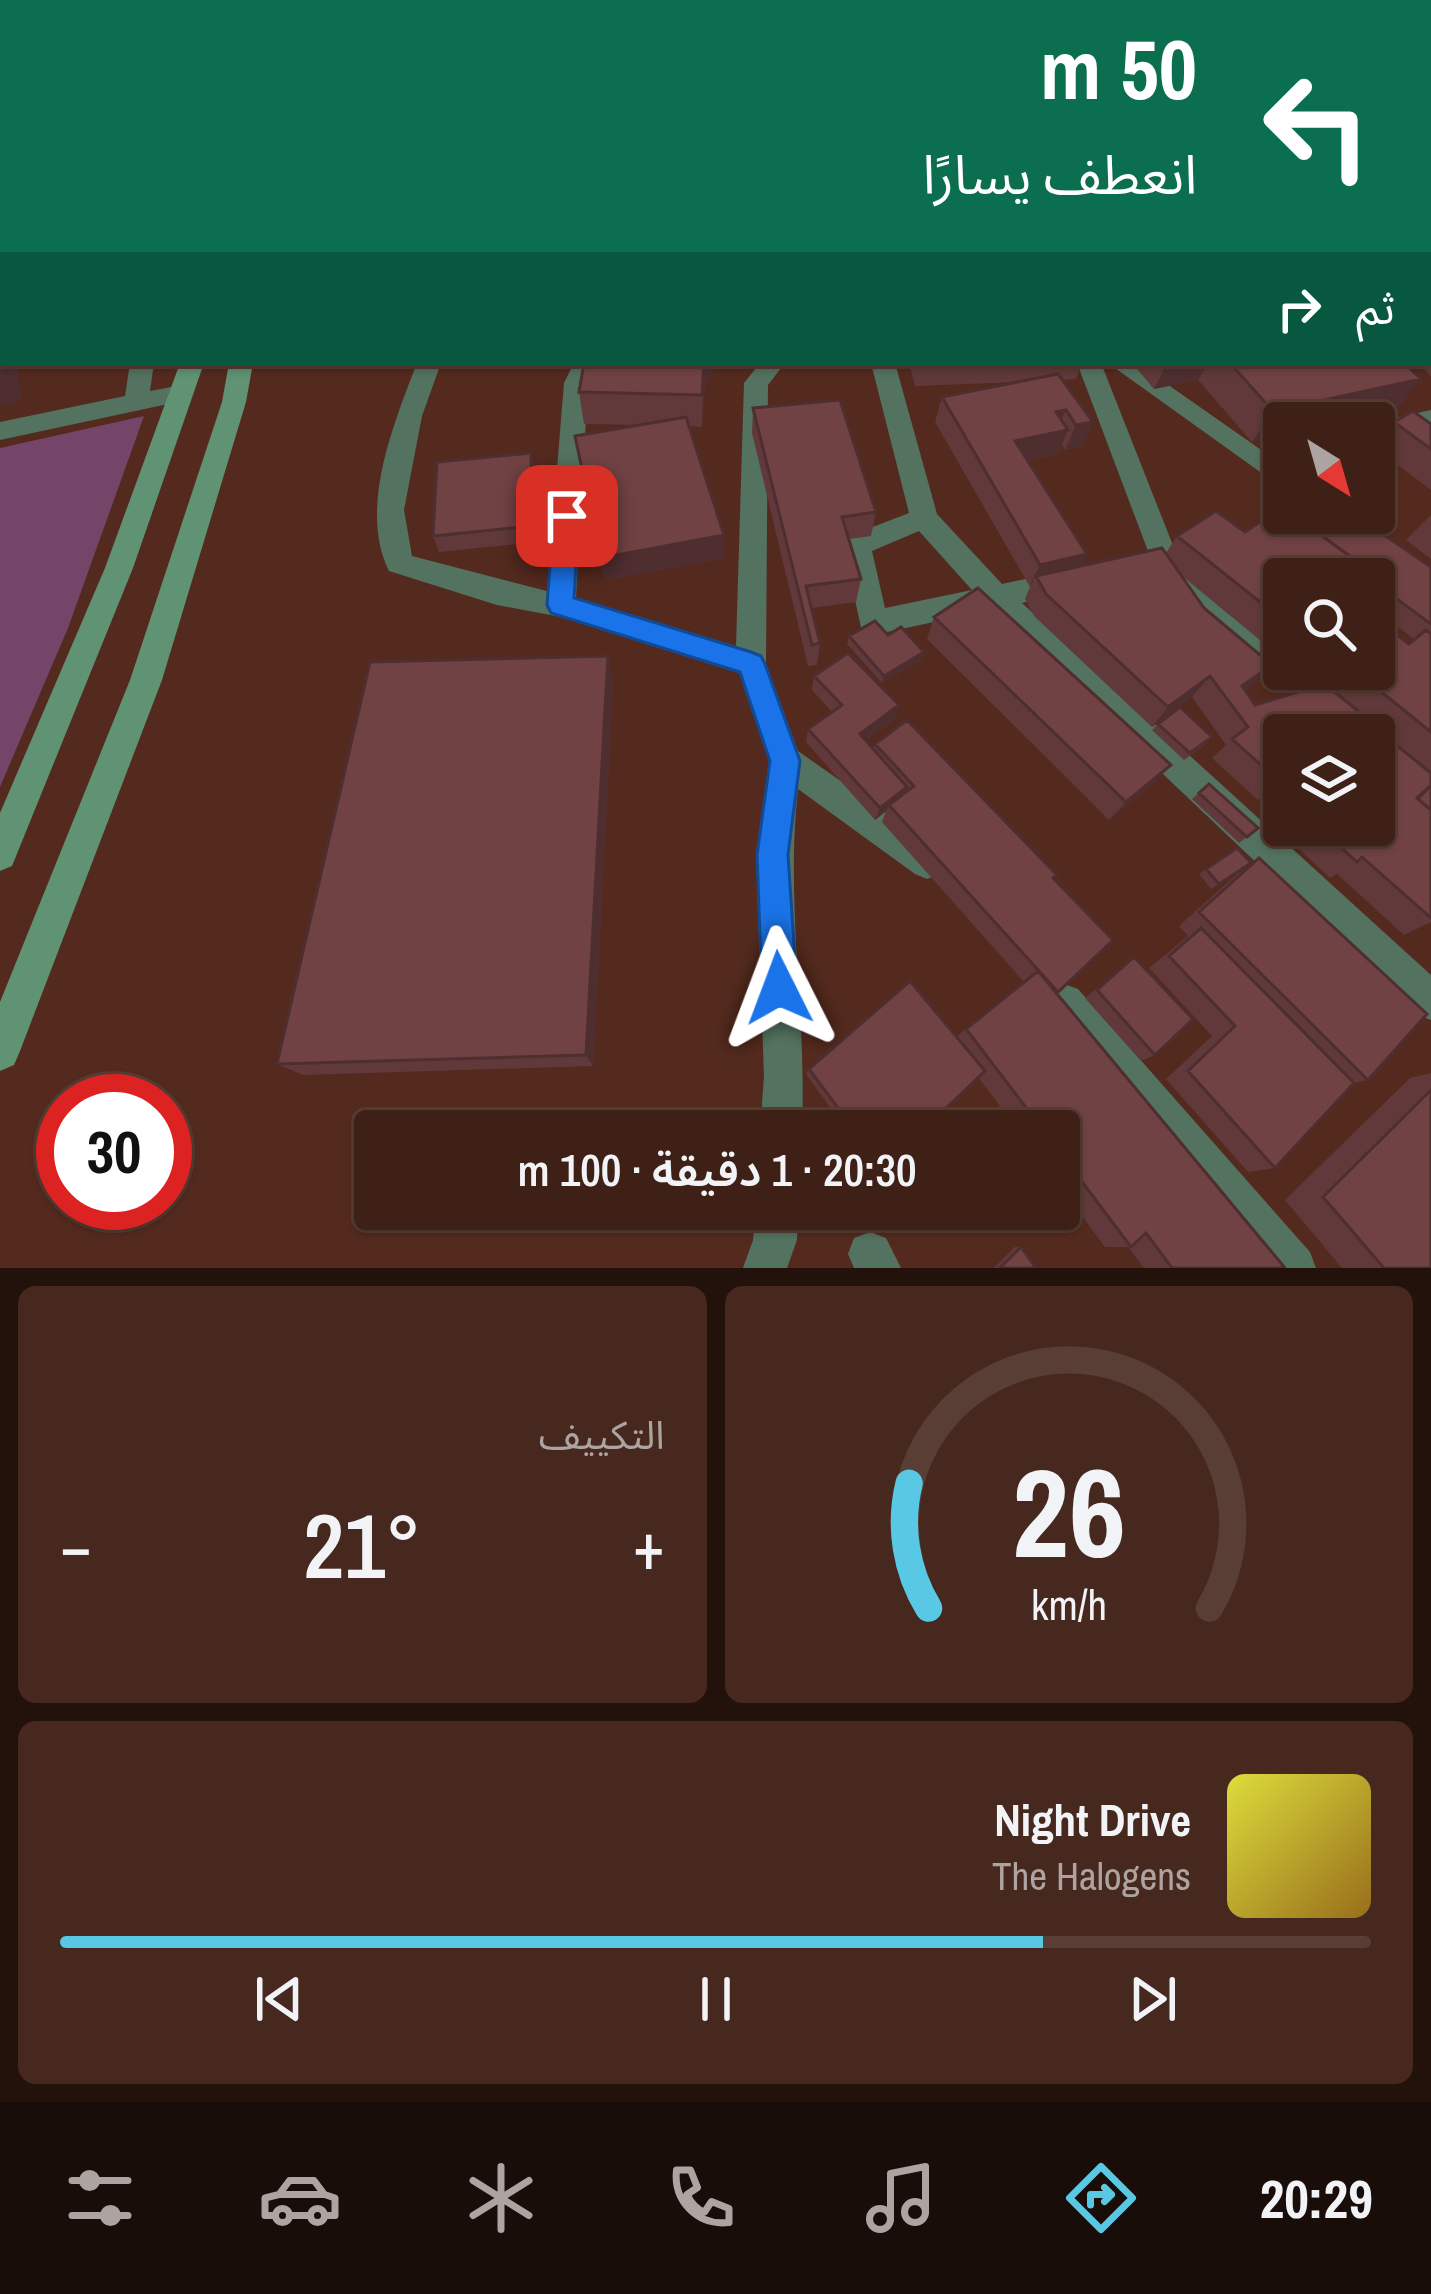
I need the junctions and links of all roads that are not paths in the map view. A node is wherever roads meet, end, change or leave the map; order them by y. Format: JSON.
{"nodes":[{"id":1,"x":811,"y":0,"type":"edge"},
{"id":2,"x":848,"y":0,"type":"edge"},
{"id":3,"x":142,"y":366,"type":"edge"},
{"id":4,"x":191,"y":366,"type":"edge"},
{"id":5,"x":241,"y":366,"type":"edge"},
{"id":6,"x":428,"y":366,"type":"edge"},
{"id":7,"x":584,"y":366,"type":"edge"},
{"id":8,"x":770,"y":366,"type":"edge"},
{"id":9,"x":885,"y":366,"type":"edge"},
{"id":10,"x":1090,"y":366,"type":"edge"},
{"id":11,"x":1124,"y":366,"type":"edge"},
{"id":12,"x":182,"y":393,"type":"junction"},
{"id":13,"x":136,"y":403,"type":"junction"},
{"id":14,"x":1431,"y":419,"type":"edge"},
{"id":15,"x":1395,"y":427,"type":"edge"},
{"id":16,"x":0,"y":431,"type":"edge"},
{"id":17,"x":1263,"y":453,"type":"edge"},
{"id":18,"x":1254,"y":455,"type":"junction"},
{"id":19,"x":1263,"y":462,"type":"edge"},
{"id":20,"x":924,"y":518,"type":"junction"},
{"id":21,"x":1206,"y":548,"type":"edge"},
{"id":22,"x":1154,"y":562,"type":"junction"},
{"id":23,"x":1101,"y":573,"type":"edge"},
{"id":24,"x":996,"y":597,"type":"junction"},
{"id":25,"x":561,"y":605,"type":"junction"},
{"id":26,"x":1263,"y":647,"type":"edge"},
{"id":27,"x":751,"y":664,"type":"junction"},
{"id":28,"x":1315,"y":690,"type":"edge"},
{"id":29,"x":1343,"y":714,"type":"edge"},
{"id":30,"x":785,"y":761,"type":"junction"},
{"id":31,"x":0,"y":854,"type":"edge"},
{"id":32,"x":955,"y":884,"type":"edge"},
{"id":33,"x":1033,"y":968,"type":"edge"},
{"id":34,"x":1431,"y":1000,"type":"edge"},
{"id":35,"x":0,"y":1051,"type":"edge"},
{"id":36,"x":782,"y":1110,"type":"edge"},
{"id":37,"x":776,"y":1230,"type":"edge"},
{"id":38,"x":765,"y":1268,"type":"edge"},
{"id":39,"x":1294,"y":1268,"type":"edge"}],
"edges":[{"from":1,"to":2,"type":"street"},
{"from":3,"to":13,"type":"street"},
{"from":4,"to":12,"type":"street"},
{"from":5,"to":35,"type":"street"},
{"from":6,"to":25,"type":"street"},
{"from":7,"to":25,"type":"street"},
{"from":8,"to":27,"type":"street"},
{"from":9,"to":20,"type":"street"},
{"from":10,"to":22,"type":"street"},
{"from":11,"to":18,"type":"street"},
{"from":12,"to":13,"type":"street"},
{"from":12,"to":31,"type":"street"},
{"from":13,"to":16,"type":"street"},
{"from":14,"to":15,"type":"street"},
{"from":17,"to":18,"type":"street"},
{"from":18,"to":19,"type":"street"},
{"from":20,"to":24,"type":"street"},
{"from":20,"to":24,"type":"street"},
{"from":21,"to":22,"type":"street"},
{"from":22,"to":26,"type":"street"},
{"from":23,"to":24,"type":"street"},
{"from":24,"to":34,"type":"street"},
{"from":25,"to":27,"type":"street"},
{"from":27,"to":30,"type":"street"},
{"from":28,"to":29,"type":"street"},
{"from":30,"to":32,"type":"street"},
{"from":30,"to":36,"type":"street"},
{"from":33,"to":39,"type":"street"},
{"from":37,"to":38,"type":"street"}]}
